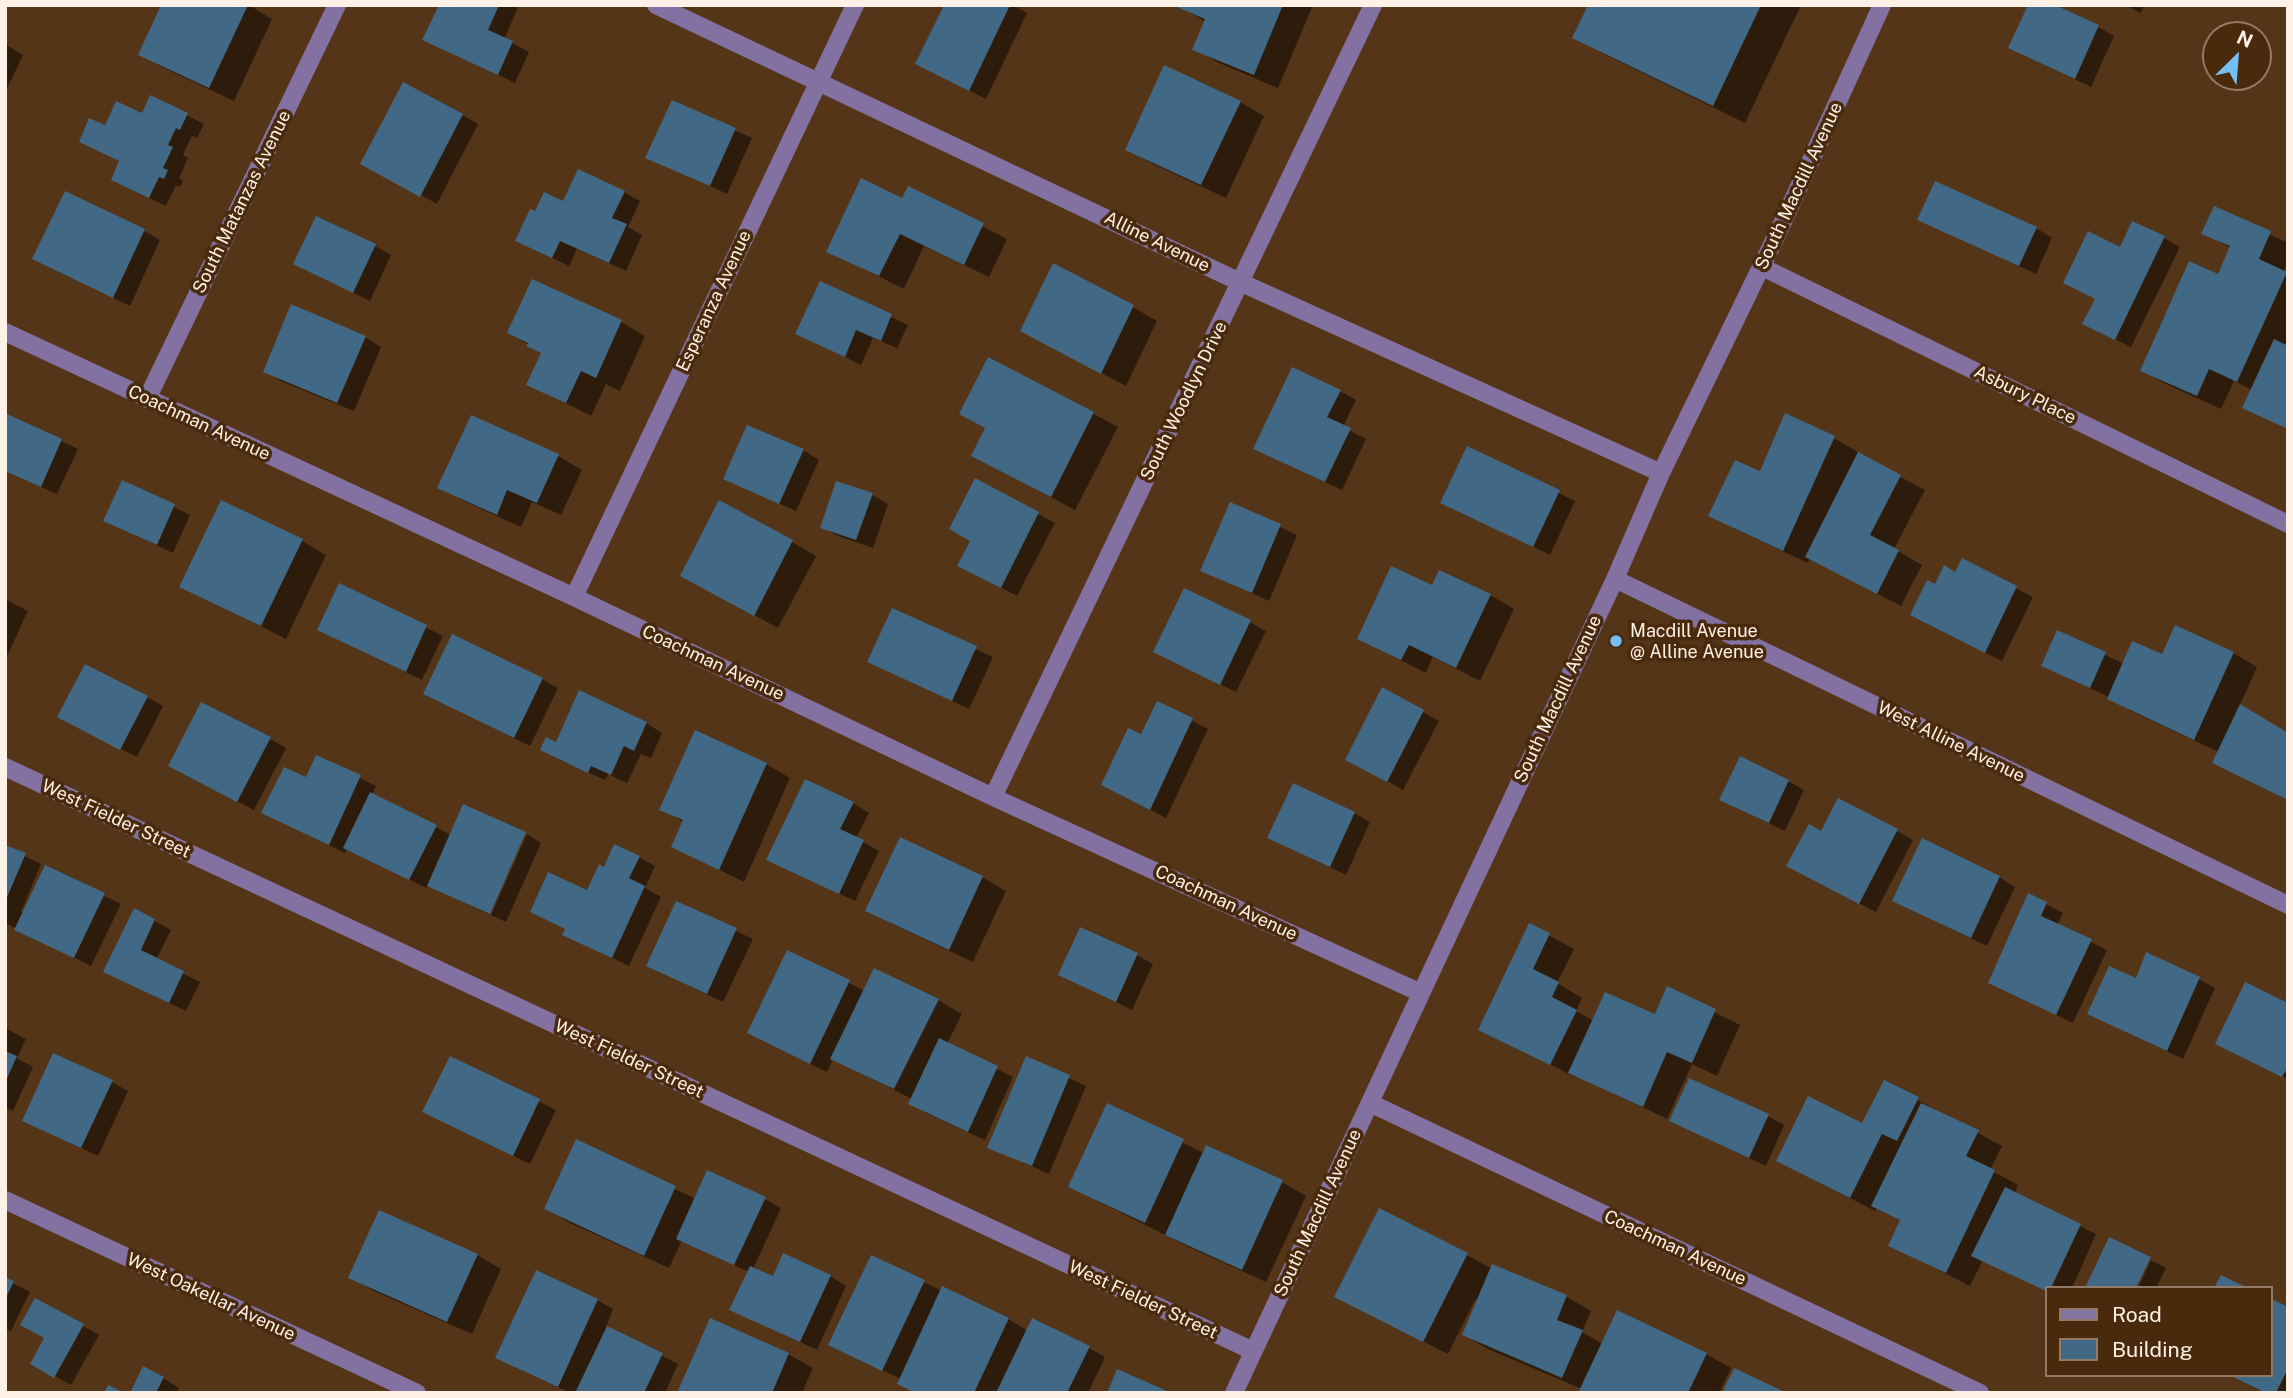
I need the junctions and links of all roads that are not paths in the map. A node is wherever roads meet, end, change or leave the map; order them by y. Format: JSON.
{"nodes":[{"id":1,"x":337,"y":5,"type":"edge"},
{"id":2,"x":656,"y":5,"type":"edge"},
{"id":3,"x":855,"y":5,"type":"edge"},
{"id":4,"x":1373,"y":5,"type":"edge"},
{"id":5,"x":1882,"y":5,"type":"edge"},
{"id":6,"x":819,"y":81,"type":"junction"},
{"id":7,"x":1762,"y":267,"type":"junction"},
{"id":8,"x":1241,"y":283,"type":"junction"},
{"id":9,"x":5,"y":332,"type":"edge"},
{"id":10,"x":146,"y":399,"type":"junction"},
{"id":11,"x":1661,"y":473,"type":"junction"},
{"id":12,"x":2288,"y":524,"type":"edge"},
{"id":13,"x":1615,"y":579,"type":"junction"},
{"id":14,"x":574,"y":597,"type":"junction"},
{"id":15,"x":5,"y":767,"type":"edge"},
{"id":16,"x":993,"y":797,"type":"junction"},
{"id":17,"x":2288,"y":905,"type":"edge"},
{"id":18,"x":1421,"y":993,"type":"junction"},
{"id":19,"x":1370,"y":1104,"type":"junction"},
{"id":20,"x":5,"y":1200,"type":"edge"},
{"id":21,"x":1253,"y":1351,"type":"junction"},
{"id":22,"x":416,"y":1393,"type":"edge"},
{"id":23,"x":1234,"y":1393,"type":"edge"},
{"id":24,"x":1980,"y":1393,"type":"edge"}],
"edges":[{"from":1,"to":10,"type":"street","name":"South Matanzas Avenue"},
{"from":2,"to":6,"type":"street","name":"Alline Avenue"},
{"from":3,"to":6,"type":"street","name":"Esperanza Avenue"},
{"from":4,"to":8,"type":"street","name":"South Woodlyn Drive"},
{"from":5,"to":7,"type":"street","name":"South Macdill Avenue"},
{"from":6,"to":8,"type":"street","name":"Alline Avenue"},
{"from":6,"to":14,"type":"street","name":"Esperanza Avenue"},
{"from":7,"to":11,"type":"street","name":"South Macdill Avenue"},
{"from":7,"to":12,"type":"street","name":"Asbury Place"},
{"from":8,"to":11,"type":"street","name":"Alline Avenue"},
{"from":8,"to":16,"type":"street","name":"South Woodlyn Drive"},
{"from":9,"to":10,"type":"street","name":"Coachman Avenue"},
{"from":10,"to":14,"type":"street","name":"Coachman Avenue"},
{"from":11,"to":13,"type":"street","name":"South Macdill Avenue"},
{"from":13,"to":17,"type":"street","name":"West Alline Avenue"},
{"from":13,"to":18,"type":"street","name":"South Macdill Avenue"},
{"from":14,"to":16,"type":"street","name":"Coachman Avenue"},
{"from":15,"to":21,"type":"street","name":"West Fielder Street"},
{"from":16,"to":18,"type":"street","name":"Coachman Avenue"},
{"from":18,"to":19,"type":"street","name":"South Macdill Avenue"},
{"from":19,"to":21,"type":"street","name":"South Macdill Avenue"},
{"from":19,"to":24,"type":"street","name":"Coachman Avenue"},
{"from":20,"to":22,"type":"street","name":"West Oakellar Avenue"},
{"from":21,"to":23,"type":"street","name":"South Macdill Avenue"}]}
